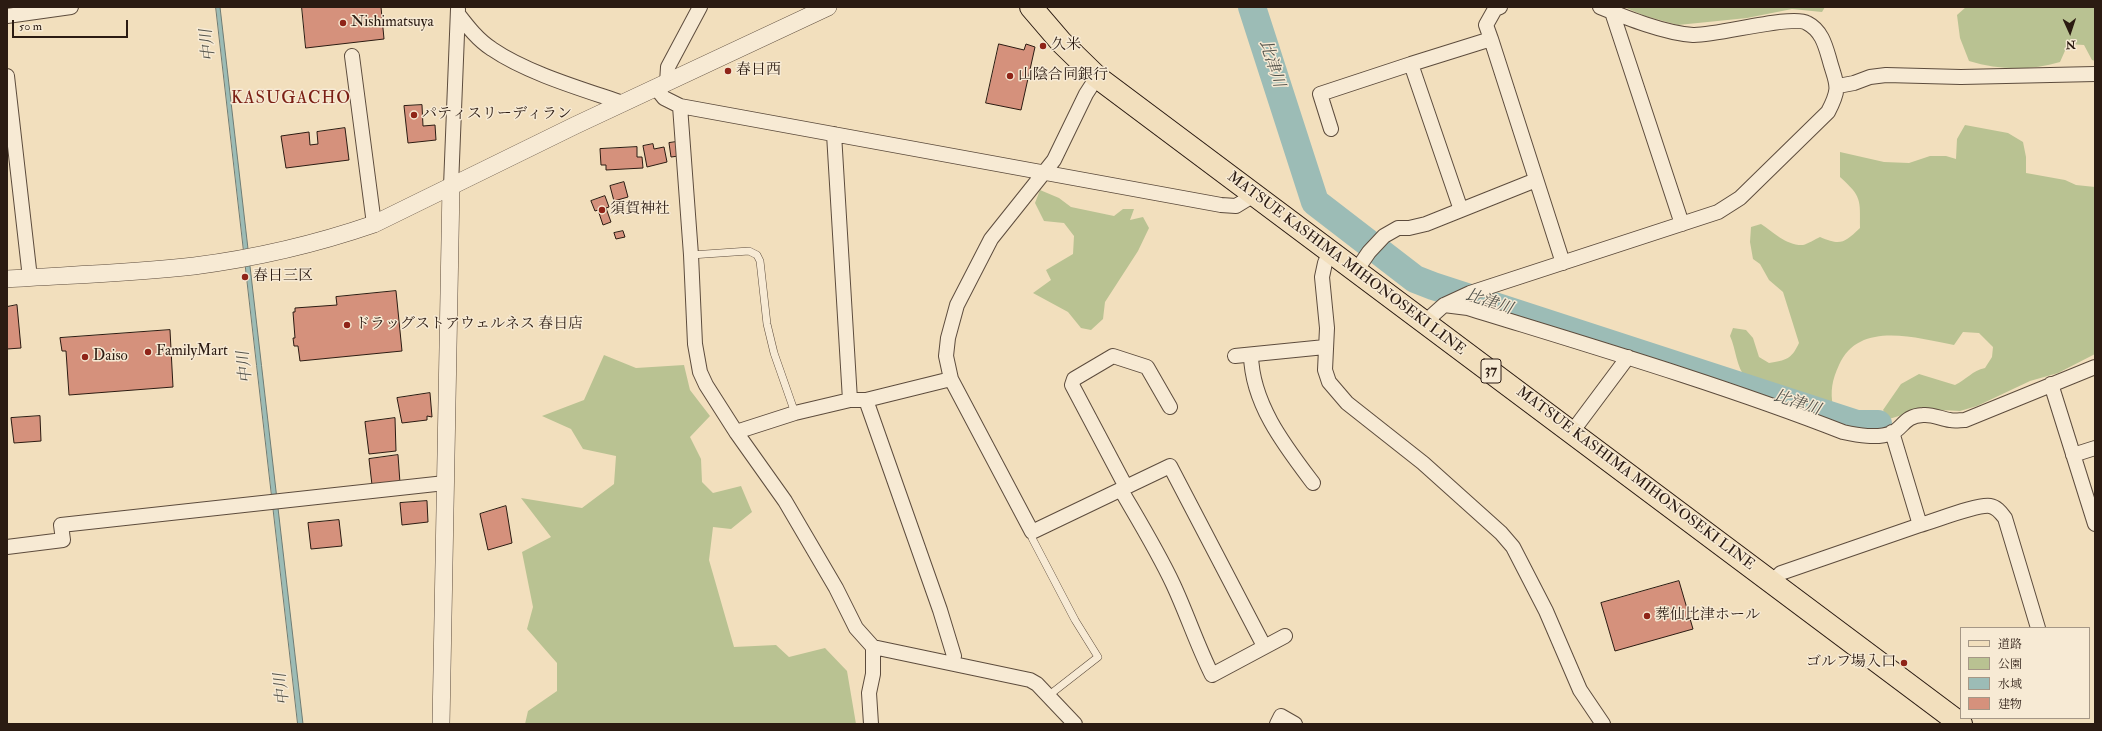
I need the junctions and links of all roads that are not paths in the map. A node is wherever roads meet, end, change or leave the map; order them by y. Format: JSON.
{"nodes":[{"id":1,"x":71,"y":7,"type":"edge"},
{"id":2,"x":700,"y":7,"type":"edge"},
{"id":3,"x":828,"y":7,"type":"edge"},
{"id":4,"x":1031,"y":7,"type":"edge"},
{"id":5,"x":1500,"y":7,"type":"edge"},
{"id":6,"x":1606,"y":9,"type":"edge"},
{"id":7,"x":458,"y":10,"type":"edge"},
{"id":8,"x":7,"y":16,"type":"edge"},
{"id":9,"x":1491,"y":39,"type":"junction"},
{"id":10,"x":352,"y":56,"type":"dead end"},
{"id":11,"x":1411,"y":64,"type":"junction"},
{"id":12,"x":2095,"y":74,"type":"edge"},
{"id":13,"x":7,"y":76,"type":"edge"},
{"id":14,"x":1097,"y":77,"type":"junction"},
{"id":15,"x":661,"y":85,"type":"junction"},
{"id":16,"x":1838,"y":86,"type":"junction"},
{"id":17,"x":623,"y":104,"type":"junction"},
{"id":18,"x":680,"y":106,"type":"junction"},
{"id":19,"x":1331,"y":129,"type":"dead end"},
{"id":20,"x":834,"y":134,"type":"junction"},
{"id":21,"x":1044,"y":172,"type":"junction"},
{"id":22,"x":1536,"y":180,"type":"junction"},
{"id":23,"x":451,"y":186,"type":"junction"},
{"id":24,"x":1254,"y":195,"type":"junction"},
{"id":25,"x":1461,"y":210,"type":"junction"},
{"id":26,"x":374,"y":224,"type":"junction"},
{"id":27,"x":1682,"y":224,"type":"junction"},
{"id":28,"x":1330,"y":251,"type":"junction"},
{"id":29,"x":691,"y":256,"type":"junction"},
{"id":30,"x":1563,"y":263,"type":"junction"},
{"id":31,"x":1356,"y":270,"type":"junction"},
{"id":32,"x":30,"y":278,"type":"junction"},
{"id":33,"x":7,"y":279,"type":"edge"},
{"id":34,"x":1448,"y":303,"type":"junction"},
{"id":35,"x":1426,"y":322,"type":"junction"},
{"id":36,"x":1325,"y":347,"type":"junction"},
{"id":37,"x":1251,"y":355,"type":"junction"},
{"id":38,"x":1235,"y":356,"type":"dead end"},
{"id":39,"x":1628,"y":357,"type":"junction"},
{"id":40,"x":2095,"y":367,"type":"edge"},
{"id":41,"x":951,"y":379,"type":"junction"},
{"id":42,"x":2051,"y":384,"type":"junction"},
{"id":43,"x":850,"y":400,"type":"junction"},
{"id":44,"x":866,"y":400,"type":"junction"},
{"id":45,"x":1170,"y":406,"type":"dead end"},
{"id":46,"x":795,"y":413,"type":"junction"},
{"id":47,"x":736,"y":432,"type":"junction"},
{"id":48,"x":1572,"y":432,"type":"junction"},
{"id":49,"x":1892,"y":432,"type":"junction"},
{"id":50,"x":2095,"y":448,"type":"edge"},
{"id":51,"x":2073,"y":455,"type":"junction"},
{"id":52,"x":445,"y":483,"type":"junction"},
{"id":53,"x":1313,"y":483,"type":"dead end"},
{"id":54,"x":1124,"y":489,"type":"junction"},
{"id":55,"x":2095,"y":524,"type":"edge"},
{"id":56,"x":1920,"y":525,"type":"junction"},
{"id":57,"x":1032,"y":532,"type":"junction"},
{"id":58,"x":7,"y":547,"type":"edge"},
{"id":59,"x":1772,"y":582,"type":"junction"},
{"id":60,"x":2038,"y":627,"type":"edge"},
{"id":61,"x":1285,"y":636,"type":"dead end"},
{"id":62,"x":1264,"y":646,"type":"junction"},
{"id":63,"x":873,"y":647,"type":"junction"},
{"id":64,"x":952,"y":662,"type":"junction"},
{"id":65,"x":1048,"y":696,"type":"junction"},
{"id":66,"x":441,"y":724,"type":"edge"},
{"id":67,"x":871,"y":724,"type":"edge"},
{"id":68,"x":1075,"y":724,"type":"edge"},
{"id":69,"x":1277,"y":724,"type":"edge"},
{"id":70,"x":1295,"y":724,"type":"edge"},
{"id":71,"x":1603,"y":724,"type":"edge"},
{"id":72,"x":1961,"y":724,"type":"edge"}],
"edges":[{"from":1,"to":8,"type":"street"},
{"from":2,"to":15,"type":"street"},
{"from":3,"to":15,"type":"street"},
{"from":4,"to":14,"type":"main road","name":"MATSUE KASHIMA MIHONOSEKI LINE","number":"37"},
{"from":5,"to":9,"type":"street"},
{"from":6,"to":16,"type":"street"},
{"from":6,"to":27,"type":"street"},
{"from":7,"to":17,"type":"street"},
{"from":7,"to":23,"type":"street"},
{"from":9,"to":11,"type":"street"},
{"from":9,"to":22,"type":"street"},
{"from":10,"to":26,"type":"street"},
{"from":11,"to":19,"type":"street"},
{"from":11,"to":25,"type":"street"},
{"from":12,"to":16,"type":"street"},
{"from":13,"to":32,"type":"street"},
{"from":14,"to":21,"type":"street"},
{"from":14,"to":24,"type":"main road","name":"MATSUE KASHIMA MIHONOSEKI LINE","number":"37"},
{"from":15,"to":17,"type":"street"},
{"from":15,"to":18,"type":"street"},
{"from":16,"to":27,"type":"street"},
{"from":17,"to":23,"type":"street"},
{"from":18,"to":20,"type":"street"},
{"from":18,"to":29,"type":"street"},
{"from":20,"to":21,"type":"street"},
{"from":20,"to":43,"type":"street"},
{"from":21,"to":24,"type":"street"},
{"from":21,"to":41,"type":"street"},
{"from":22,"to":25,"type":"street"},
{"from":22,"to":30,"type":"street"},
{"from":23,"to":26,"type":"street"},
{"from":23,"to":52,"type":"street"},
{"from":24,"to":28,"type":"main road","name":"MATSUE KASHIMA MIHONOSEKI LINE","number":"37"},
{"from":25,"to":31,"type":"street"},
{"from":26,"to":32,"type":"street"},
{"from":27,"to":30,"type":"street"},
{"from":28,"to":31,"type":"main road","name":"MATSUE KASHIMA MIHONOSEKI LINE","number":"37"},
{"from":28,"to":36,"type":"street"},
{"from":29,"to":46,"type":"lane"},
{"from":29,"to":47,"type":"street"},
{"from":30,"to":34,"type":"street"},
{"from":31,"to":35,"type":"main road","name":"MATSUE KASHIMA MIHONOSEKI LINE","number":"37"},
{"from":32,"to":33,"type":"street"},
{"from":34,"to":35,"type":"street"},
{"from":34,"to":39,"type":"street"},
{"from":35,"to":48,"type":"main road","name":"MATSUE KASHIMA MIHONOSEKI LINE","number":"37"},
{"from":36,"to":37,"type":"street"},
{"from":36,"to":71,"type":"street"},
{"from":37,"to":38,"type":"street"},
{"from":37,"to":53,"type":"street"},
{"from":39,"to":48,"type":"street"},
{"from":39,"to":49,"type":"street"},
{"from":40,"to":42,"type":"street"},
{"from":41,"to":44,"type":"street"},
{"from":41,"to":57,"type":"street"},
{"from":42,"to":49,"type":"street"},
{"from":42,"to":51,"type":"street"},
{"from":43,"to":44,"type":"street"},
{"from":43,"to":46,"type":"street"},
{"from":44,"to":64,"type":"street"},
{"from":45,"to":54,"type":"street"},
{"from":46,"to":47,"type":"street"},
{"from":47,"to":63,"type":"street"},
{"from":48,"to":59,"type":"main road","name":"MATSUE KASHIMA MIHONOSEKI LINE","number":"37"},
{"from":49,"to":56,"type":"street"},
{"from":50,"to":51,"type":"street"},
{"from":51,"to":55,"type":"street"},
{"from":52,"to":58,"type":"street"},
{"from":52,"to":66,"type":"street"},
{"from":54,"to":57,"type":"street"},
{"from":54,"to":62,"type":"street"},
{"from":54,"to":62,"type":"street"},
{"from":56,"to":59,"type":"street"},
{"from":56,"to":60,"type":"street"},
{"from":57,"to":65,"type":"lane"},
{"from":59,"to":72,"type":"main road","name":"MATSUE KASHIMA MIHONOSEKI LINE","number":"37"},
{"from":61,"to":62,"type":"street"},
{"from":63,"to":64,"type":"street"},
{"from":63,"to":67,"type":"street"},
{"from":64,"to":65,"type":"street"},
{"from":65,"to":68,"type":"street"},
{"from":69,"to":70,"type":"street"}]}
